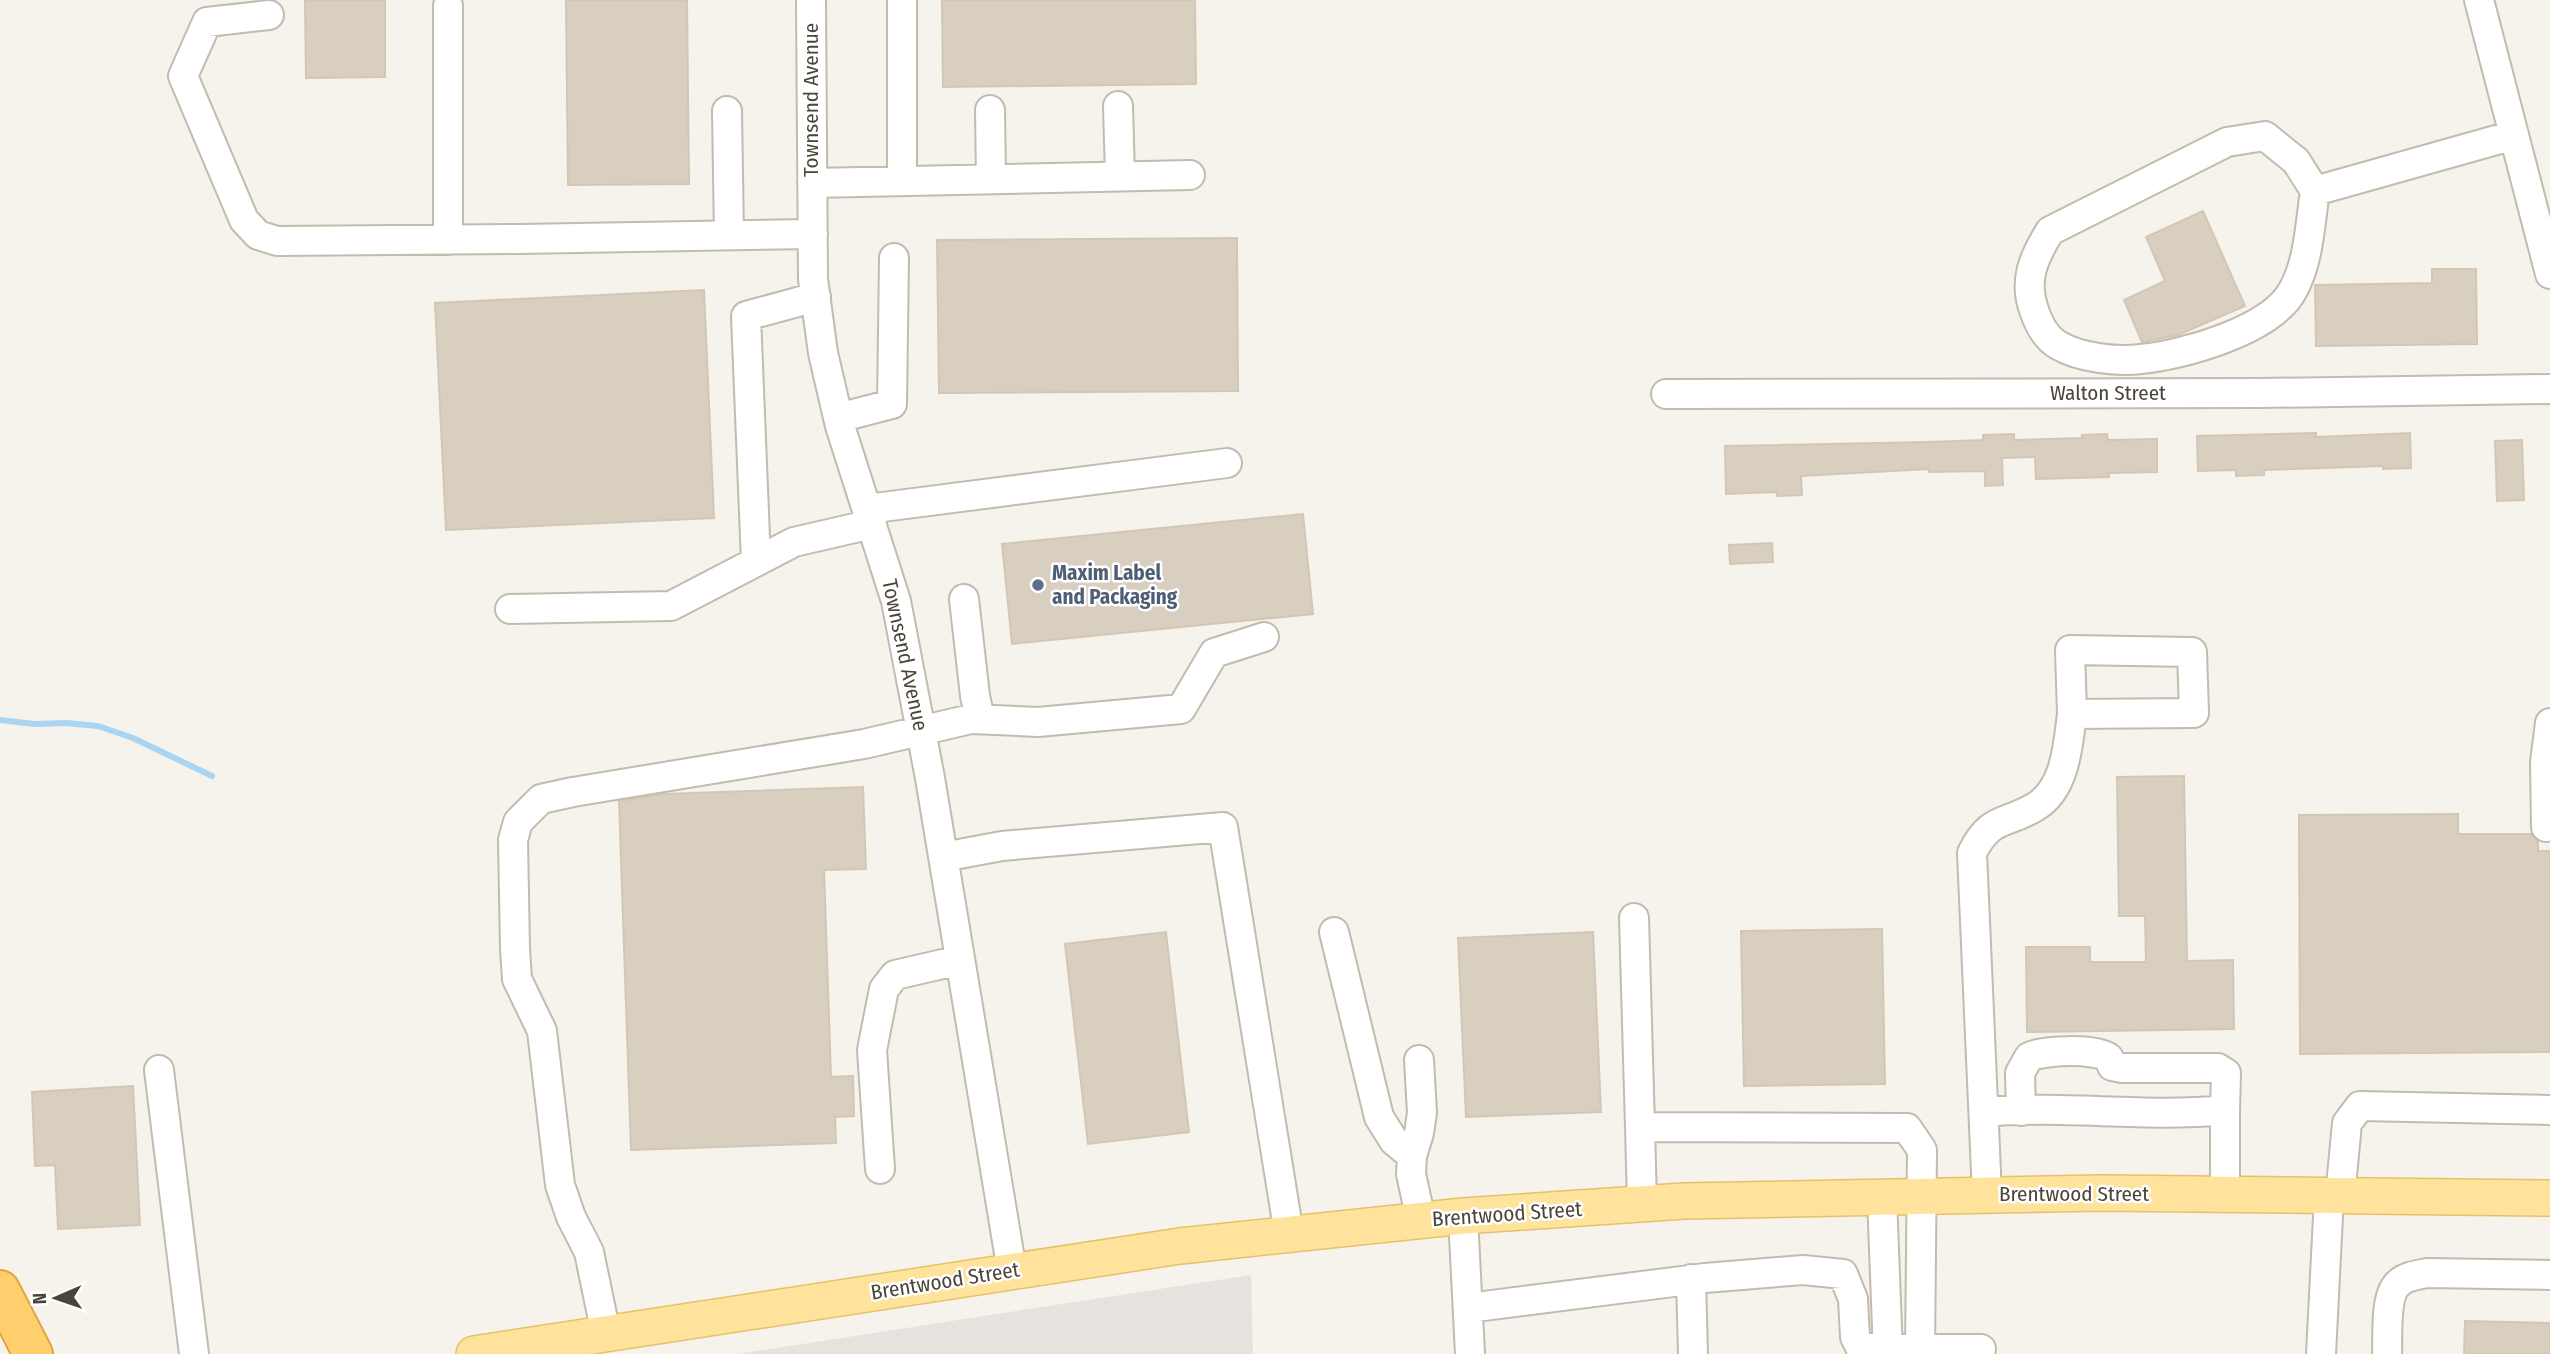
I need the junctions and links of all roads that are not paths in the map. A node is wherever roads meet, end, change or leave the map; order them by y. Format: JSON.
{"nodes":[{"id":1,"x":811,"y":0,"type":"edge"},
{"id":2,"x":902,"y":0,"type":"edge"},
{"id":3,"x":2479,"y":0,"type":"edge"},
{"id":4,"x":448,"y":6,"type":"dead end"},
{"id":5,"x":269,"y":15,"type":"dead end"},
{"id":6,"x":1118,"y":106,"type":"dead end"},
{"id":7,"x":990,"y":110,"type":"dead end"},
{"id":8,"x":727,"y":111,"type":"dead end"},
{"id":9,"x":2514,"y":135,"type":"junction"},
{"id":10,"x":1190,"y":175,"type":"dead end"},
{"id":11,"x":1120,"y":176,"type":"junction"},
{"id":12,"x":991,"y":179,"type":"junction"},
{"id":13,"x":902,"y":181,"type":"junction"},
{"id":14,"x":812,"y":183,"type":"junction"},
{"id":15,"x":2315,"y":191,"type":"junction"},
{"id":16,"x":813,"y":234,"type":"junction"},
{"id":17,"x":729,"y":235,"type":"junction"},
{"id":18,"x":448,"y":240,"type":"junction"},
{"id":19,"x":894,"y":258,"type":"dead end"},
{"id":20,"x":2550,"y":274,"type":"edge"},
{"id":21,"x":816,"y":297,"type":"junction"},
{"id":22,"x":2550,"y":389,"type":"edge"},
{"id":23,"x":1666,"y":394,"type":"dead end"},
{"id":24,"x":838,"y":418,"type":"junction"},
{"id":25,"x":1227,"y":463,"type":"dead end"},
{"id":26,"x":869,"y":516,"type":"junction"},
{"id":27,"x":756,"y":562,"type":"junction"},
{"id":28,"x":964,"y":599,"type":"dead end"},
{"id":29,"x":510,"y":609,"type":"dead end"},
{"id":30,"x":1264,"y":637,"type":"dead end"},
{"id":31,"x":2072,"y":713,"type":"junction"},
{"id":32,"x":980,"y":719,"type":"junction"},
{"id":33,"x":2550,"y":723,"type":"edge"},
{"id":34,"x":921,"y":732,"type":"junction"},
{"id":35,"x":2546,"y":827,"type":"dead end"},
{"id":36,"x":943,"y":857,"type":"junction"},
{"id":37,"x":1634,"y":918,"type":"dead end"},
{"id":38,"x":1334,"y":932,"type":"dead end"},
{"id":39,"x":960,"y":960,"type":"junction"},
{"id":40,"x":1419,"y":1060,"type":"dead end"},
{"id":41,"x":159,"y":1070,"type":"dead end"},
{"id":42,"x":2225,"y":1110,"type":"junction"},
{"id":43,"x":2550,"y":1110,"type":"edge"},
{"id":44,"x":2021,"y":1111,"type":"junction"},
{"id":45,"x":1984,"y":1112,"type":"junction"},
{"id":46,"x":1640,"y":1127,"type":"junction"},
{"id":47,"x":1412,"y":1156,"type":"junction"},
{"id":48,"x":880,"y":1168,"type":"dead end"},
{"id":49,"x":1987,"y":1195,"type":"junction"},
{"id":50,"x":2225,"y":1195,"type":"junction"},
{"id":51,"x":1920,"y":1196,"type":"junction"},
{"id":52,"x":1882,"y":1197,"type":"junction"},
{"id":53,"x":2334,"y":1197,"type":"junction"},
{"id":54,"x":2550,"y":1198,"type":"edge"},
{"id":55,"x":1642,"y":1203,"type":"junction"},
{"id":56,"x":1463,"y":1216,"type":"junction"},
{"id":57,"x":1421,"y":1220,"type":"junction"},
{"id":58,"x":1289,"y":1234,"type":"junction"},
{"id":59,"x":1012,"y":1271,"type":"junction"},
{"id":60,"x":2550,"y":1275,"type":"edge"},
{"id":61,"x":1690,"y":1279,"type":"junction"},
{"id":62,"x":0,"y":1290,"type":"edge"},
{"id":63,"x":1468,"y":1308,"type":"junction"},
{"id":64,"x":606,"y":1334,"type":"junction"},
{"id":65,"x":1981,"y":1349,"type":"dead end"},
{"id":66,"x":495,"y":1352,"type":"edge"},
{"id":67,"x":1888,"y":1352,"type":"edge"},
{"id":68,"x":1920,"y":1352,"type":"edge"},
{"id":69,"x":33,"y":1354,"type":"edge"},
{"id":70,"x":194,"y":1354,"type":"edge"},
{"id":71,"x":1470,"y":1354,"type":"edge"},
{"id":72,"x":1693,"y":1354,"type":"edge"},
{"id":73,"x":2321,"y":1354,"type":"edge"},
{"id":74,"x":2387,"y":1354,"type":"edge"}],
"edges":[{"from":1,"to":14,"type":"street","name":"Townsend Avenue"},
{"from":2,"to":13,"type":"street"},
{"from":3,"to":9,"type":"street"},
{"from":4,"to":18,"type":"street"},
{"from":5,"to":18,"type":"street"},
{"from":6,"to":11,"type":"street"},
{"from":7,"to":12,"type":"street"},
{"from":8,"to":17,"type":"street"},
{"from":9,"to":15,"type":"street"},
{"from":9,"to":20,"type":"street"},
{"from":10,"to":11,"type":"street"},
{"from":11,"to":12,"type":"street"},
{"from":12,"to":13,"type":"street"},
{"from":13,"to":14,"type":"street"},
{"from":14,"to":16,"type":"street","name":"Townsend Avenue"},
{"from":15,"to":15,"type":"street"},
{"from":16,"to":17,"type":"street"},
{"from":16,"to":21,"type":"street","name":"Townsend Avenue"},
{"from":17,"to":18,"type":"street"},
{"from":19,"to":24,"type":"street"},
{"from":21,"to":24,"type":"street","name":"Townsend Avenue"},
{"from":21,"to":27,"type":"street"},
{"from":22,"to":23,"type":"street","name":"Walton Street"},
{"from":24,"to":26,"type":"street","name":"Townsend Avenue"},
{"from":25,"to":26,"type":"street"},
{"from":26,"to":27,"type":"street"},
{"from":26,"to":34,"type":"street","name":"Townsend Avenue"},
{"from":27,"to":29,"type":"street"},
{"from":28,"to":32,"type":"street"},
{"from":30,"to":32,"type":"street"},
{"from":31,"to":31,"type":"street"},
{"from":31,"to":45,"type":"street"},
{"from":32,"to":34,"type":"street"},
{"from":33,"to":35,"type":"street"},
{"from":34,"to":36,"type":"street","name":"Townsend Avenue"},
{"from":34,"to":64,"type":"street"},
{"from":36,"to":39,"type":"street","name":"Townsend Avenue"},
{"from":36,"to":58,"type":"street"},
{"from":37,"to":46,"type":"street"},
{"from":38,"to":47,"type":"street"},
{"from":39,"to":48,"type":"street"},
{"from":39,"to":59,"type":"street","name":"Townsend Avenue"},
{"from":40,"to":47,"type":"street"},
{"from":41,"to":70,"type":"street"},
{"from":42,"to":44,"type":"street"},
{"from":42,"to":44,"type":"street"},
{"from":42,"to":50,"type":"street"},
{"from":43,"to":53,"type":"street"},
{"from":44,"to":45,"type":"street"},
{"from":45,"to":49,"type":"street"},
{"from":46,"to":51,"type":"street"},
{"from":46,"to":55,"type":"street"},
{"from":47,"to":57,"type":"street"},
{"from":49,"to":50,"type":"main road","name":"Brentwood Street"},
{"from":49,"to":51,"type":"main road","name":"Brentwood Street"},
{"from":50,"to":53,"type":"main road","name":"Brentwood Street"},
{"from":51,"to":52,"type":"main road","name":"Brentwood Street"},
{"from":51,"to":68,"type":"street"},
{"from":52,"to":55,"type":"main road","name":"Brentwood Street"},
{"from":52,"to":67,"type":"street"},
{"from":53,"to":54,"type":"main road","name":"Brentwood Street"},
{"from":53,"to":73,"type":"street"},
{"from":55,"to":56,"type":"main road","name":"Brentwood Street"},
{"from":56,"to":57,"type":"main road","name":"Brentwood Street"},
{"from":56,"to":63,"type":"street"},
{"from":57,"to":58,"type":"main road","name":"Brentwood Street"},
{"from":58,"to":59,"type":"main road","name":"Brentwood Street"},
{"from":59,"to":64,"type":"main road","name":"Brentwood Street"},
{"from":60,"to":74,"type":"street"},
{"from":61,"to":63,"type":"street"},
{"from":61,"to":67,"type":"street"},
{"from":61,"to":72,"type":"street"},
{"from":62,"to":69,"type":"highway"},
{"from":63,"to":71,"type":"street"},
{"from":64,"to":66,"type":"main road","name":"Brentwood Street"},
{"from":65,"to":68,"type":"street"},
{"from":67,"to":68,"type":"street"}]}
